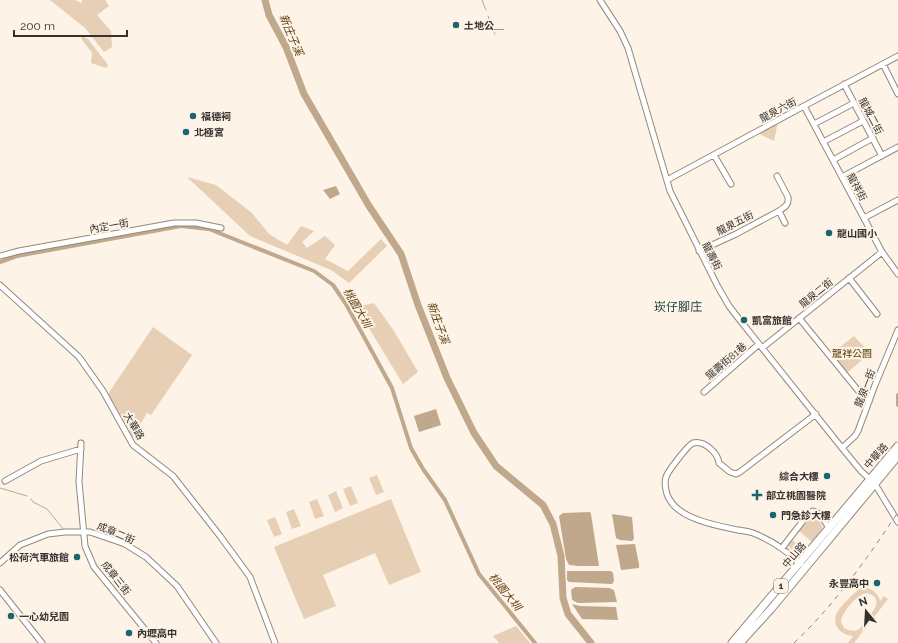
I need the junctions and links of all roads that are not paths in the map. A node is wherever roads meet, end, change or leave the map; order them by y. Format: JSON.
{"nodes":[{"id":1,"x":600,"y":0,"type":"edge"},
{"id":2,"x":898,"y":56,"type":"edge"},
{"id":3,"x":883,"y":64,"type":"junction"},
{"id":4,"x":844,"y":84,"type":"junction"},
{"id":5,"x":898,"y":94,"type":"edge"},
{"id":6,"x":854,"y":103,"type":"junction"},
{"id":7,"x":804,"y":106,"type":"junction"},
{"id":8,"x":863,"y":121,"type":"junction"},
{"id":9,"x":814,"y":124,"type":"junction"},
{"id":10,"x":873,"y":138,"type":"junction"},
{"id":11,"x":823,"y":142,"type":"junction"},
{"id":12,"x":898,"y":147,"type":"edge"},
{"id":13,"x":714,"y":155,"type":"junction"},
{"id":14,"x":882,"y":156,"type":"junction"},
{"id":15,"x":833,"y":160,"type":"junction"},
{"id":16,"x":777,"y":176,"type":"dead end"},
{"id":17,"x":842,"y":177,"type":"junction"},
{"id":18,"x":666,"y":180,"type":"junction"},
{"id":19,"x":731,"y":184,"type":"dead end"},
{"id":20,"x":898,"y":200,"type":"edge"},
{"id":21,"x":779,"y":211,"type":"junction"},
{"id":22,"x":864,"y":218,"type":"junction"},
{"id":23,"x":785,"y":223,"type":"dead end"},
{"id":24,"x":221,"y":228,"type":"dead end"},
{"id":25,"x":699,"y":251,"type":"junction"},
{"id":26,"x":882,"y":252,"type":"junction"},
{"id":27,"x":0,"y":256,"type":"edge"},
{"id":28,"x":898,"y":274,"type":"edge"},
{"id":29,"x":849,"y":278,"type":"junction"},
{"id":30,"x":0,"y":285,"type":"edge"},
{"id":31,"x":877,"y":314,"type":"dead end"},
{"id":32,"x":799,"y":318,"type":"junction"},
{"id":33,"x":898,"y":330,"type":"edge"},
{"id":34,"x":761,"y":346,"type":"junction"},
{"id":35,"x":704,"y":392,"type":"dead end"},
{"id":36,"x":869,"y":402,"type":"junction"},
{"id":37,"x":816,"y":414,"type":"junction"},
{"id":38,"x":898,"y":446,"type":"edge"},
{"id":39,"x":842,"y":448,"type":"junction"},
{"id":40,"x":898,"y":456,"type":"edge"},
{"id":41,"x":5,"y":481,"type":"dead end"},
{"id":42,"x":872,"y":481,"type":"junction"},
{"id":43,"x":897,"y":521,"type":"edge"},
{"id":44,"x":829,"y":528,"type":"junction"},
{"id":45,"x":84,"y":531,"type":"junction"},
{"id":46,"x":782,"y":548,"type":"junction"},
{"id":47,"x":0,"y":563,"type":"edge"},
{"id":48,"x":803,"y":565,"type":"junction"},
{"id":49,"x":0,"y":590,"type":"edge"},
{"id":50,"x":42,"y":643,"type":"edge"},
{"id":51,"x":156,"y":643,"type":"edge"},
{"id":52,"x":216,"y":643,"type":"edge"},
{"id":53,"x":275,"y":643,"type":"edge"},
{"id":54,"x":732,"y":643,"type":"edge"},
{"id":55,"x":740,"y":643,"type":"edge"}],
"edges":[{"from":1,"to":18,"type":"street","name":"龍壽街"},
{"from":2,"to":3,"type":"street","name":"龍泉六街"},
{"from":3,"to":4,"type":"street","name":"龍泉六街"},
{"from":3,"to":5,"type":"street"},
{"from":4,"to":6,"type":"street","name":"龍城二街"},
{"from":4,"to":7,"type":"street","name":"龍泉六街"},
{"from":6,"to":8,"type":"street","name":"龍城二街"},
{"from":6,"to":9,"type":"street"},
{"from":7,"to":9,"type":"street","name":"龍祥街"},
{"from":7,"to":13,"type":"street","name":"龍泉六街"},
{"from":8,"to":10,"type":"street","name":"龍城二街"},
{"from":8,"to":11,"type":"street"},
{"from":9,"to":11,"type":"street","name":"龍祥街"},
{"from":10,"to":14,"type":"street","name":"龍城二街"},
{"from":10,"to":15,"type":"street"},
{"from":11,"to":15,"type":"street","name":"龍祥街"},
{"from":12,"to":14,"type":"street"},
{"from":13,"to":18,"type":"street","name":"龍泉六街"},
{"from":13,"to":19,"type":"street"},
{"from":14,"to":17,"type":"street"},
{"from":15,"to":17,"type":"street","name":"龍祥街"},
{"from":16,"to":21,"type":"street"},
{"from":17,"to":22,"type":"street","name":"龍祥街"},
{"from":18,"to":25,"type":"street","name":"龍壽街"},
{"from":20,"to":22,"type":"street"},
{"from":21,"to":23,"type":"street"},
{"from":21,"to":25,"type":"street","name":"龍泉五街"},
{"from":22,"to":26,"type":"street","name":"龍祥街"},
{"from":24,"to":27,"type":"street","name":"內定一街"},
{"from":25,"to":34,"type":"street","name":"龍壽街"},
{"from":26,"to":28,"type":"street","name":"龍祥街"},
{"from":26,"to":29,"type":"street","name":"龍泉二街"},
{"from":29,"to":31,"type":"street"},
{"from":29,"to":32,"type":"street","name":"龍泉二街"},
{"from":30,"to":53,"type":"street","name":"大華路"},
{"from":32,"to":34,"type":"street","name":"龍泉二街"},
{"from":32,"to":36,"type":"street"},
{"from":33,"to":36,"type":"street","name":"龍泉一街"},
{"from":34,"to":35,"type":"street","name":"龍壽街81巷"},
{"from":34,"to":37,"type":"street","name":"龍壽街"},
{"from":36,"to":39,"type":"street","name":"龍泉一街"},
{"from":37,"to":39,"type":"street","name":"龍壽街"},
{"from":37,"to":46,"type":"street"},
{"from":38,"to":42,"type":"main road","name":"中華路","number":"1"},
{"from":39,"to":42,"type":"street","name":"龍壽街"},
{"from":40,"to":42,"type":"main road","name":"中華路","number":"1"},
{"from":41,"to":45,"type":"street","name":"成章三街"},
{"from":42,"to":43,"type":"street","name":"龍壽街"},
{"from":42,"to":44,"type":"main road","name":"中山路","number":"1"},
{"from":42,"to":48,"type":"main road","name":"中山路","number":"1"},
{"from":44,"to":46,"type":"street"},
{"from":44,"to":48,"type":"main road","name":"中山路","number":"1"},
{"from":45,"to":47,"type":"street","name":"成章二街"},
{"from":45,"to":51,"type":"street","name":"成章三街"},
{"from":45,"to":52,"type":"street","name":"成章二街"},
{"from":46,"to":48,"type":"street"},
{"from":48,"to":54,"type":"main road","name":"中山路","number":"1"},
{"from":48,"to":55,"type":"main road","name":"中山路","number":"1"},
{"from":49,"to":50,"type":"street"}]}
